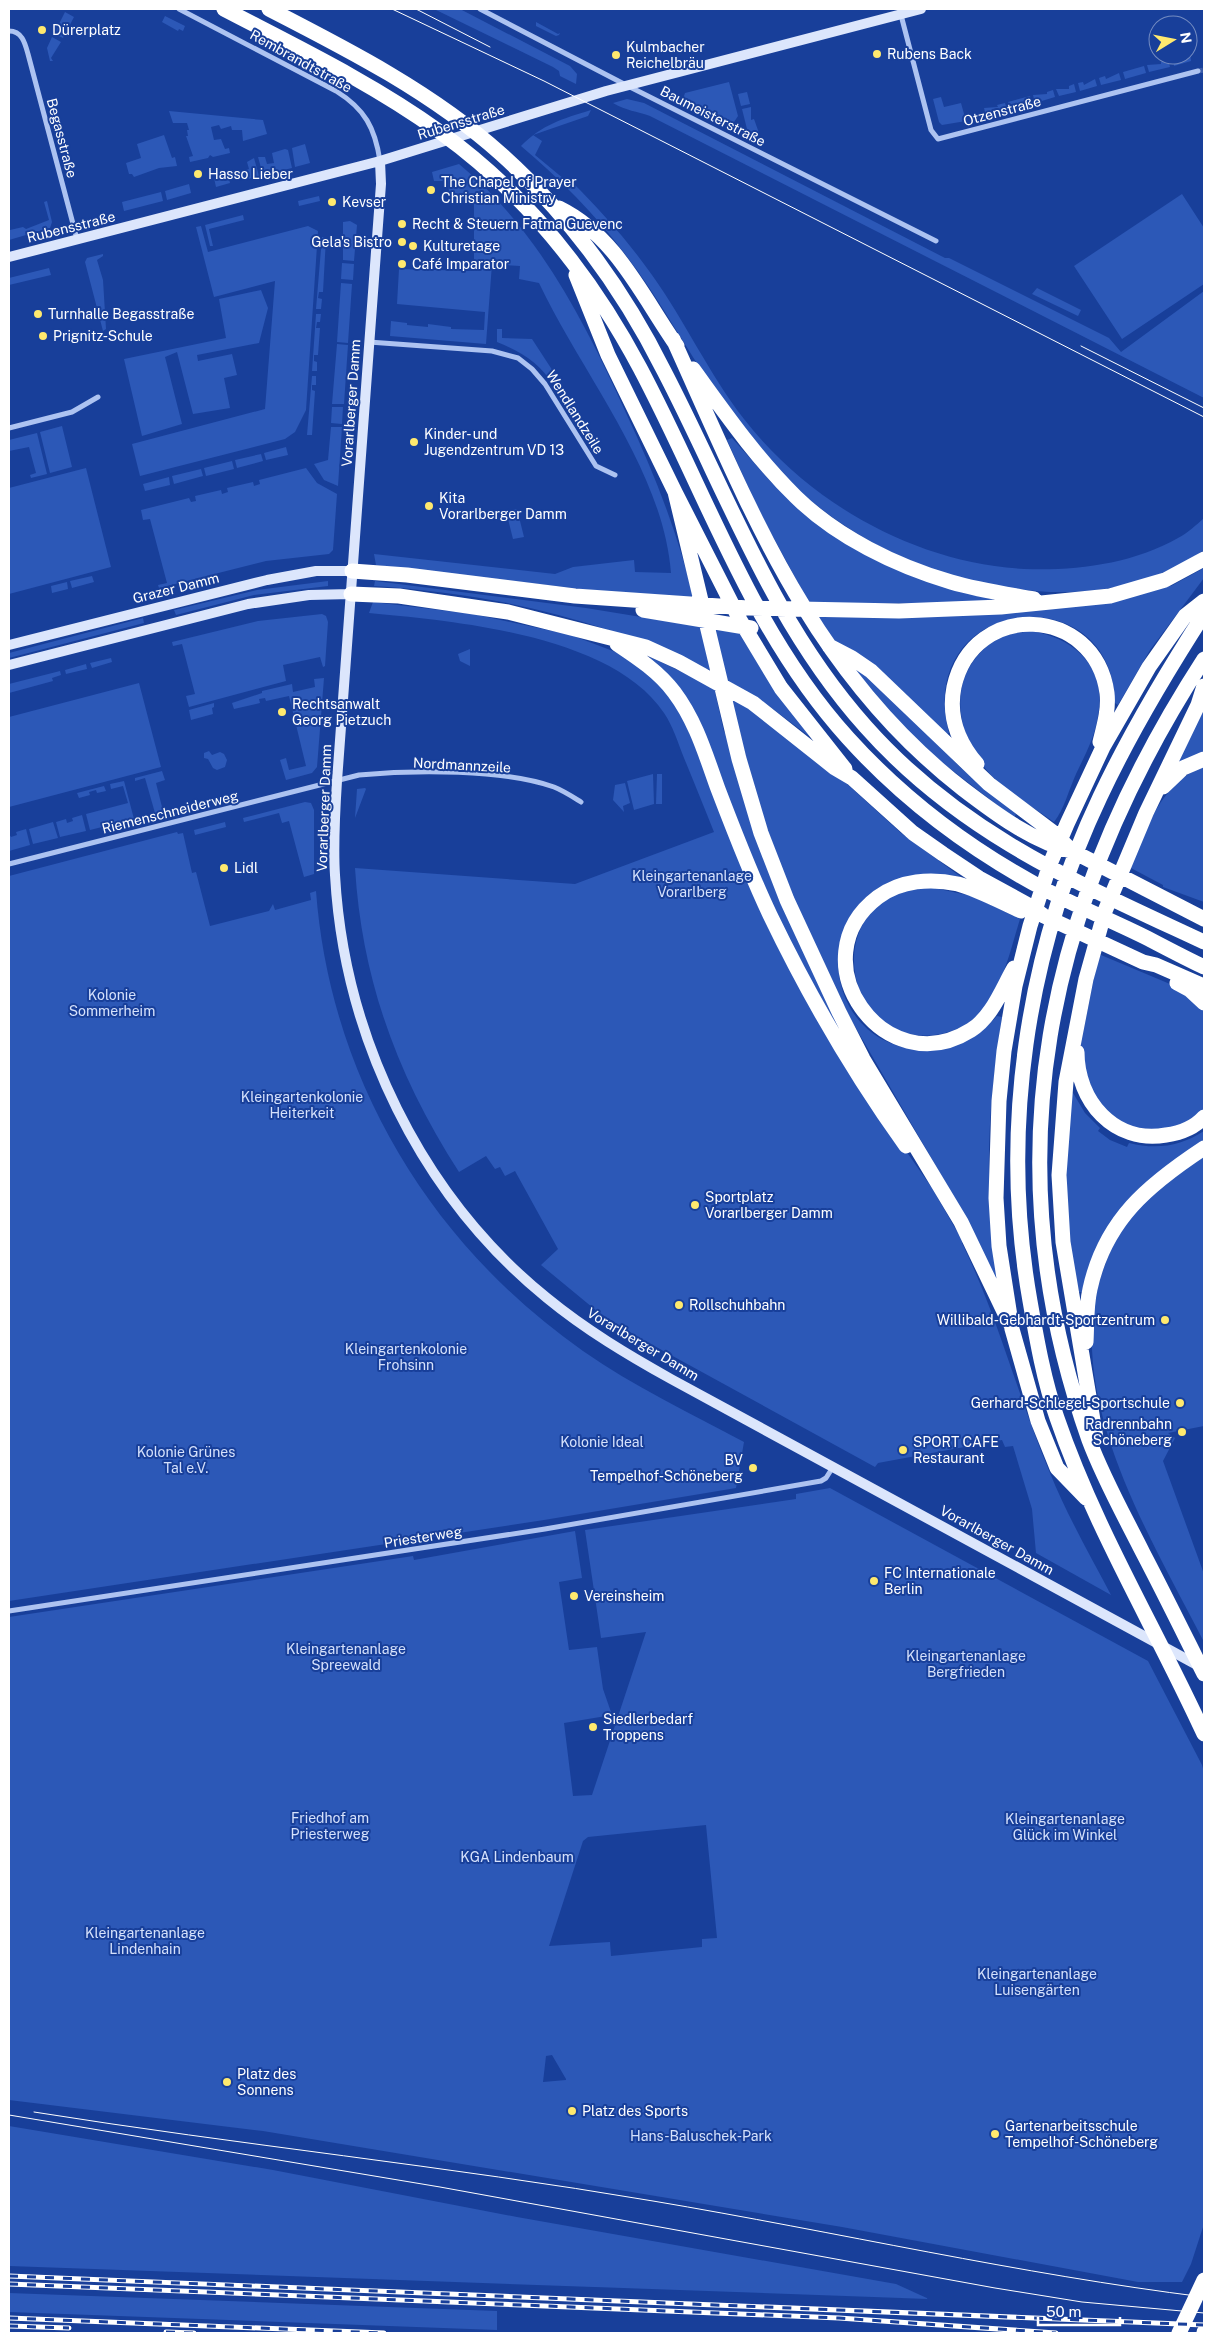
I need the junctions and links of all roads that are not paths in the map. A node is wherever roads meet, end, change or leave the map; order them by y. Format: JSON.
{"nodes":[{"id":1,"x":179,"y":9,"type":"edge"},
{"id":2,"x":224,"y":9,"type":"edge"},
{"id":3,"x":269,"y":9,"type":"edge"},
{"id":4,"x":480,"y":9,"type":"edge"},
{"id":5,"x":921,"y":9,"type":"edge"},
{"id":6,"x":901,"y":14,"type":"junction"},
{"id":7,"x":9,"y":31,"type":"edge"},
{"id":8,"x":1198,"y":71,"type":"tunnel mouth"},
{"id":9,"x":626,"y":85,"type":"junction"},
{"id":10,"x":380,"y":161,"type":"junction"},
{"id":11,"x":553,"y":205,"type":"junction"},
{"id":12,"x":77,"y":239,"type":"junction"},
{"id":13,"x":936,"y":241,"type":"dead end"},
{"id":14,"x":9,"y":257,"type":"edge"},
{"id":15,"x":570,"y":260,"type":"junction"},
{"id":16,"x":673,"y":339,"type":"junction"},
{"id":17,"x":369,"y":342,"type":"junction"},
{"id":18,"x":98,"y":396,"type":"dead end"},
{"id":19,"x":9,"y":428,"type":"edge"},
{"id":20,"x":615,"y":475,"type":"dead end"},
{"id":21,"x":674,"y":492,"type":"junction"},
{"id":22,"x":1204,"y":559,"type":"edge"},
{"id":23,"x":352,"y":571,"type":"junction"},
{"id":24,"x":351,"y":594,"type":"junction"},
{"id":25,"x":575,"y":596,"type":"junction"},
{"id":26,"x":1204,"y":601,"type":"edge"},
{"id":27,"x":1047,"y":602,"type":"junction"},
{"id":28,"x":157,"y":607,"type":"junction"},
{"id":29,"x":1204,"y":614,"type":"edge"},
{"id":30,"x":162,"y":626,"type":"junction"},
{"id":31,"x":609,"y":639,"type":"junction"},
{"id":32,"x":9,"y":645,"type":"edge"},
{"id":33,"x":1204,"y":659,"type":"edge"},
{"id":34,"x":9,"y":665,"type":"edge"},
{"id":35,"x":1204,"y":686,"type":"edge"},
{"id":36,"x":1204,"y":759,"type":"edge"},
{"id":37,"x":1094,"y":765,"type":"junction"},
{"id":38,"x":852,"y":778,"type":"junction"},
{"id":39,"x":337,"y":781,"type":"junction"},
{"id":40,"x":1006,"y":798,"type":"junction"},
{"id":41,"x":581,"y":802,"type":"dead end"},
{"id":42,"x":1146,"y":813,"type":"junction"},
{"id":43,"x":1074,"y":852,"type":"junction"},
{"id":44,"x":9,"y":864,"type":"edge"},
{"id":45,"x":989,"y":890,"type":"junction"},
{"id":46,"x":1183,"y":907,"type":"junction"},
{"id":47,"x":1204,"y":913,"type":"edge"},
{"id":48,"x":1204,"y":919,"type":"edge"},
{"id":49,"x":1204,"y":942,"type":"edge"},
{"id":50,"x":1024,"y":950,"type":"junction"},
{"id":51,"x":1141,"y":961,"type":"junction"},
{"id":52,"x":1204,"y":967,"type":"edge"},
{"id":53,"x":1204,"y":986,"type":"edge"},
{"id":54,"x":1204,"y":1003,"type":"edge"},
{"id":55,"x":1076,"y":1033,"type":"junction"},
{"id":56,"x":1204,"y":1117,"type":"edge"},
{"id":57,"x":1204,"y":1148,"type":"edge"},
{"id":58,"x":935,"y":1182,"type":"junction"},
{"id":59,"x":1012,"y":1328,"type":"junction"},
{"id":60,"x":1084,"y":1366,"type":"junction"},
{"id":61,"x":833,"y":1467,"type":"junction"},
{"id":62,"x":1102,"y":1474,"type":"junction"},
{"id":63,"x":1089,"y":1501,"type":"junction"},
{"id":64,"x":9,"y":1610,"type":"edge"},
{"id":65,"x":1204,"y":1669,"type":"edge"},
{"id":66,"x":1204,"y":1674,"type":"edge"},
{"id":67,"x":1204,"y":1734,"type":"edge"},
{"id":68,"x":1204,"y":2280,"type":"edge"},
{"id":69,"x":1179,"y":2333,"type":"edge"}],
"edges":[{"from":1,"to":10,"type":"street","name":"Rembrandtstraße"},
{"from":2,"to":15,"type":"highway"},
{"from":3,"to":11,"type":"highway"},
{"from":4,"to":9,"type":"street","name":"Baumeisterstraße"},
{"from":5,"to":6,"type":"street","name":"Rubensstraße"},
{"from":6,"to":8,"type":"street","name":"Otzenstraße"},
{"from":6,"to":9,"type":"street","name":"Rubensstraße"},
{"from":7,"to":12,"type":"street","name":"Begasstraße"},
{"from":9,"to":10,"type":"street","name":"Rubensstraße"},
{"from":9,"to":13,"type":"street","name":"Baumeisterstraße"},
{"from":10,"to":12,"type":"street","name":"Rubensstraße"},
{"from":10,"to":17,"type":"street","name":"Vorarlberger Damm"},
{"from":11,"to":16,"type":"highway"},
{"from":11,"to":49,"type":"highway"},
{"from":12,"to":14,"type":"street","name":"Rubensstraße"},
{"from":15,"to":21,"type":"highway"},
{"from":15,"to":52,"type":"highway"},
{"from":16,"to":27,"type":"highway"},
{"from":16,"to":43,"type":"highway"},
{"from":17,"to":20,"type":"street","name":"Wendlandzeile"},
{"from":17,"to":23,"type":"street","name":"Vorarlberger Damm"},
{"from":18,"to":19,"type":"street"},
{"from":21,"to":38,"type":"highway"},
{"from":21,"to":58,"type":"highway"},
{"from":22,"to":27,"type":"highway"},
{"from":23,"to":24,"type":"street","name":"Vorarlberger Damm"},
{"from":23,"to":25,"type":"highway"},
{"from":23,"to":28,"type":"street","name":"Grazer Damm"},
{"from":24,"to":30,"type":"street"},
{"from":24,"to":31,"type":"highway"},
{"from":24,"to":39,"type":"street","name":"Vorarlberger Damm"},
{"from":25,"to":27,"type":"highway"},
{"from":25,"to":40,"type":"highway"},
{"from":26,"to":37,"type":"highway"},
{"from":28,"to":30,"type":"street"},
{"from":28,"to":32,"type":"street","name":"Grazer Damm"},
{"from":29,"to":63,"type":"highway"},
{"from":30,"to":34,"type":"street"},
{"from":31,"to":38,"type":"highway"},
{"from":31,"to":58,"type":"highway"},
{"from":33,"to":62,"type":"highway"},
{"from":35,"to":42,"type":"highway"},
{"from":36,"to":42,"type":"highway"},
{"from":37,"to":40,"type":"highway"},
{"from":37,"to":50,"type":"highway"},
{"from":38,"to":45,"type":"highway"},
{"from":39,"to":41,"type":"street","name":"Nordmannzeile"},
{"from":39,"to":44,"type":"street","name":"Riemenschneiderweg"},
{"from":39,"to":61,"type":"street","name":"Vorarlberger Damm"},
{"from":40,"to":43,"type":"highway"},
{"from":42,"to":55,"type":"highway"},
{"from":43,"to":46,"type":"highway"},
{"from":45,"to":50,"type":"highway"},
{"from":45,"to":51,"type":"highway"},
{"from":46,"to":47,"type":"highway"},
{"from":46,"to":48,"type":"highway"},
{"from":50,"to":59,"type":"highway"},
{"from":51,"to":53,"type":"highway"},
{"from":51,"to":54,"type":"highway"},
{"from":55,"to":56,"type":"highway"},
{"from":55,"to":60,"type":"highway"},
{"from":57,"to":60,"type":"highway"},
{"from":58,"to":59,"type":"highway"},
{"from":59,"to":63,"type":"highway"},
{"from":60,"to":62,"type":"highway"},
{"from":61,"to":64,"type":"street","name":"Priesterweg"},
{"from":61,"to":65,"type":"street","name":"Vorarlberger Damm"},
{"from":62,"to":66,"type":"highway"},
{"from":63,"to":67,"type":"highway"},
{"from":68,"to":69,"type":"highway"}]}
